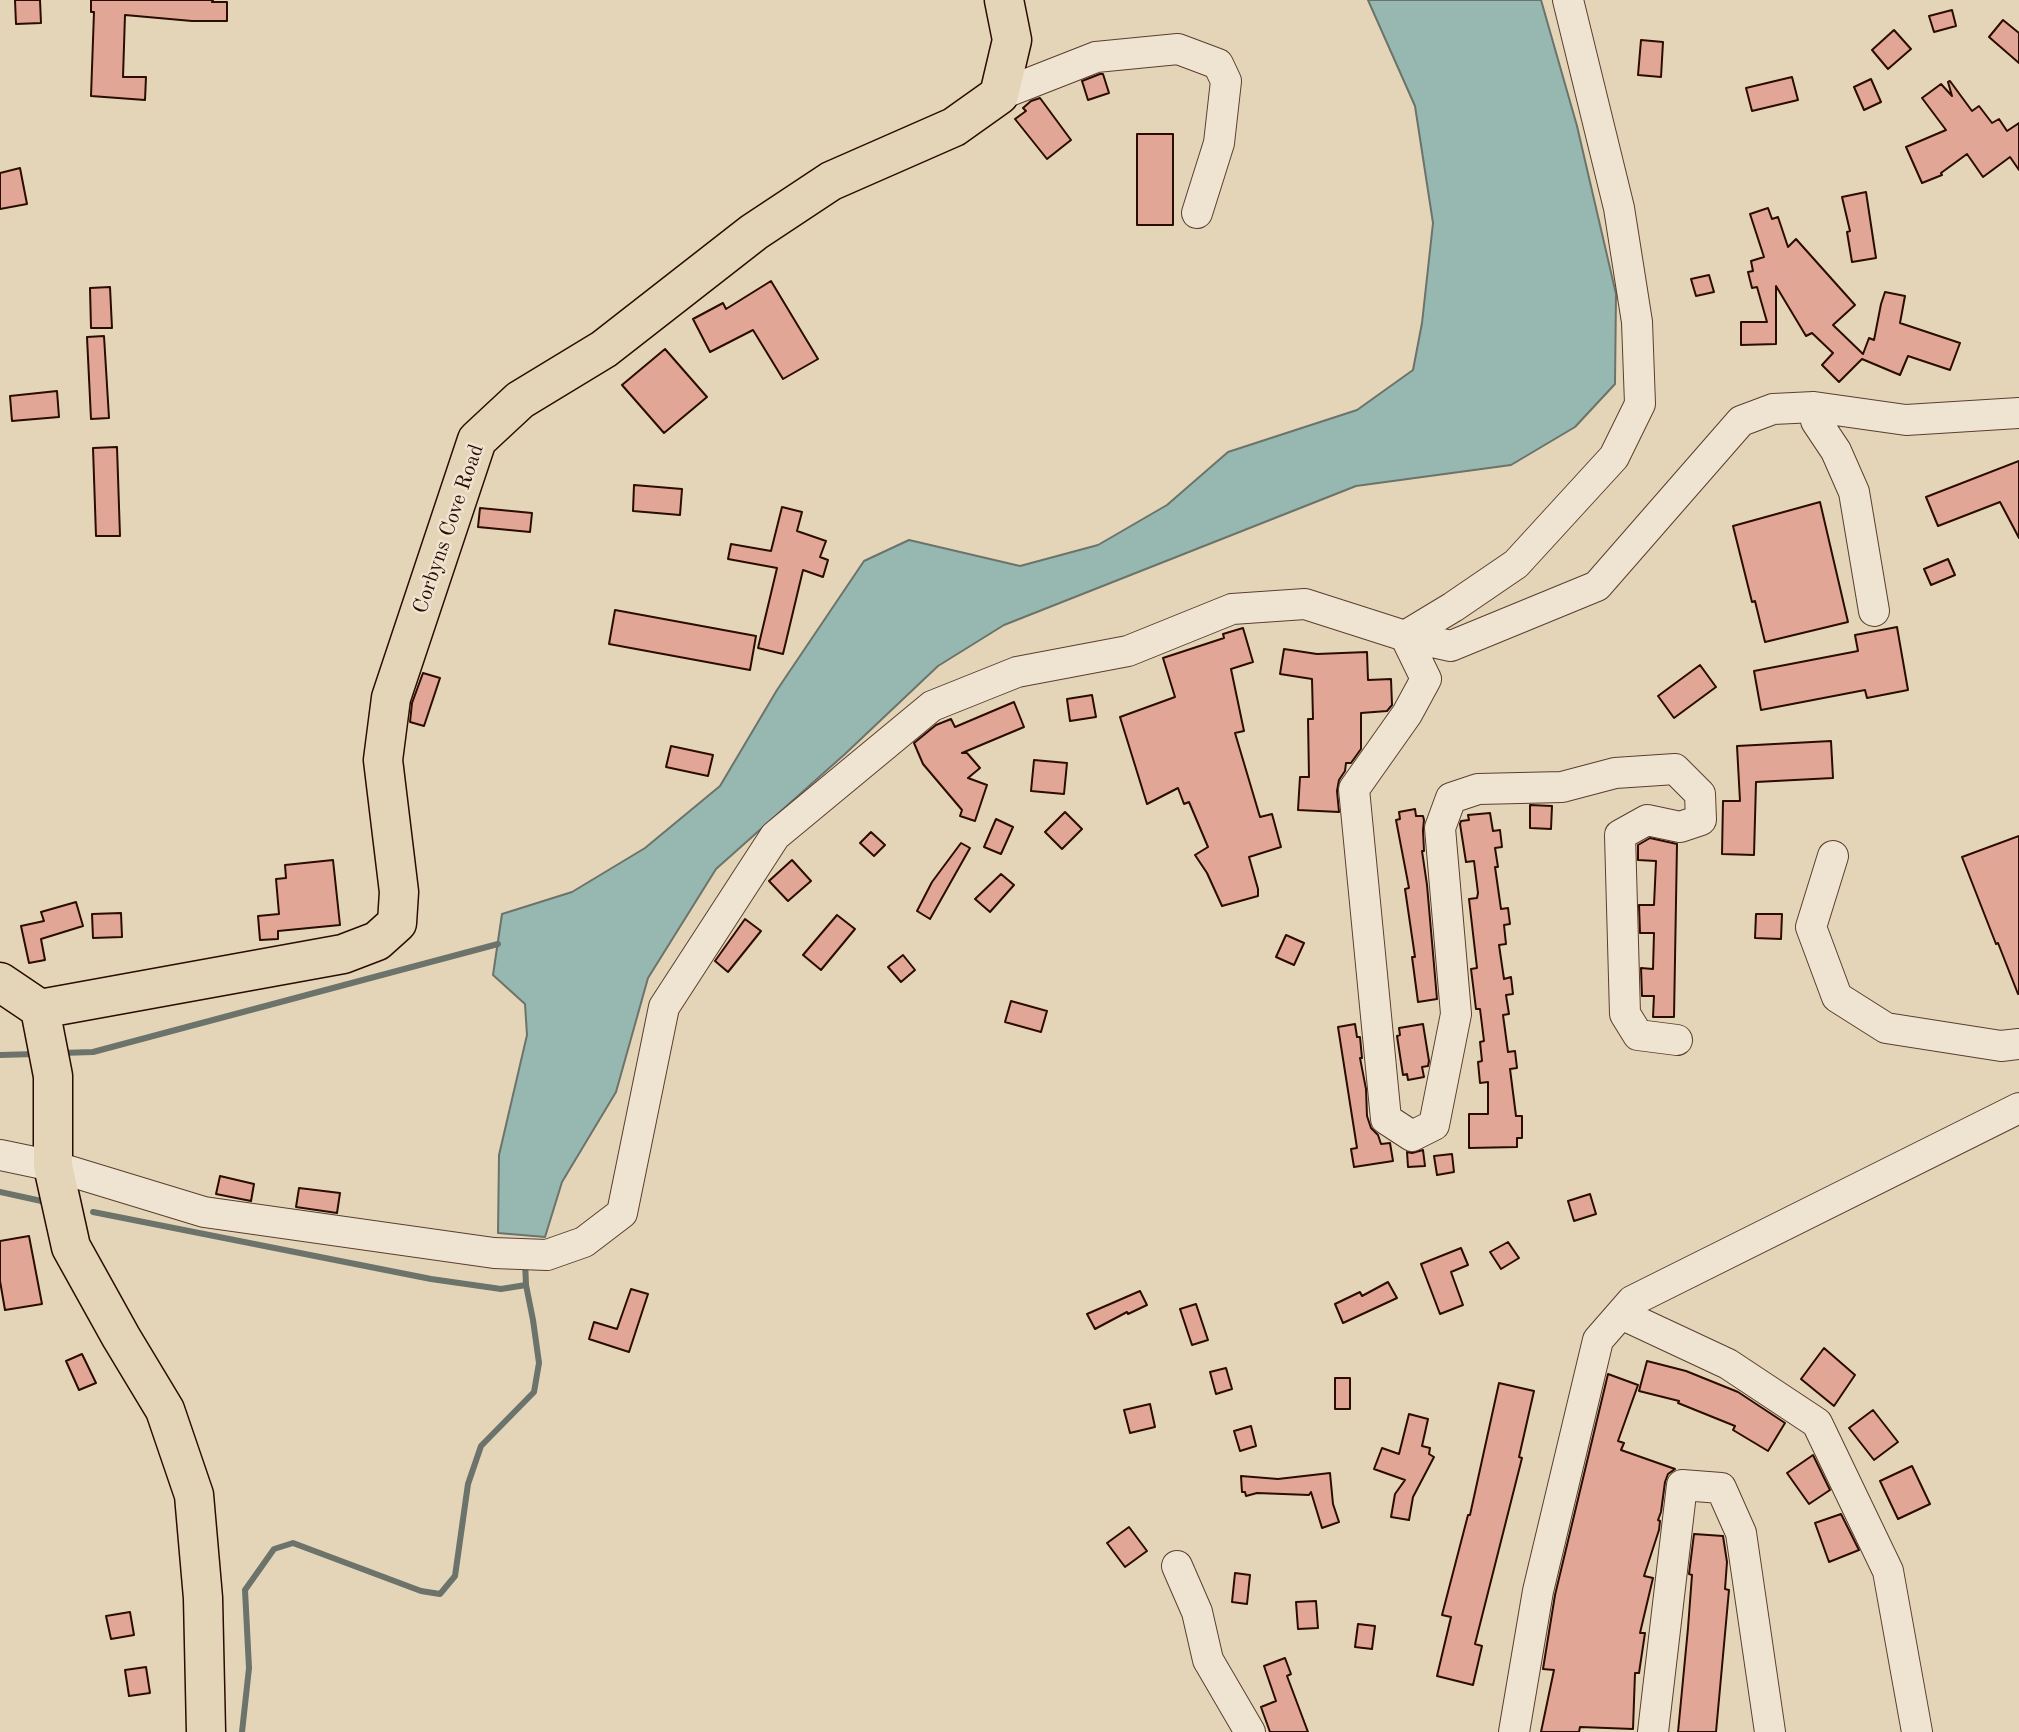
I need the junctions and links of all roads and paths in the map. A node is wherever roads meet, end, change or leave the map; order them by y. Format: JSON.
{"nodes":[{"id":1,"x":1004,"y":0,"type":"edge"},
{"id":2,"x":1568,"y":0,"type":"edge"},
{"id":3,"x":999,"y":95,"type":"junction"},
{"id":4,"x":1197,"y":213,"type":"dead end"},
{"id":5,"x":1814,"y":407,"type":"junction"},
{"id":6,"x":2019,"y":413,"type":"edge"},
{"id":7,"x":1874,"y":611,"type":"dead end"},
{"id":8,"x":1405,"y":636,"type":"junction"},
{"id":9,"x":1833,"y":856,"type":"dead end"},
{"id":10,"x":0,"y":982,"type":"edge"},
{"id":11,"x":44,"y":1023,"type":"junction"},
{"id":12,"x":1677,"y":1040,"type":"dead end"},
{"id":13,"x":2019,"y":1044,"type":"edge"},
{"id":14,"x":2019,"y":1108,"type":"edge"},
{"id":15,"x":0,"y":1155,"type":"edge"},
{"id":16,"x":54,"y":1166,"type":"junction"},
{"id":17,"x":1621,"y":1314,"type":"junction"},
{"id":18,"x":1177,"y":1566,"type":"dead end"},
{"id":19,"x":206,"y":1732,"type":"edge"},
{"id":20,"x":1250,"y":1732,"type":"edge"},
{"id":21,"x":1514,"y":1732,"type":"edge"},
{"id":22,"x":1653,"y":1732,"type":"edge"},
{"id":23,"x":1770,"y":1732,"type":"edge"},
{"id":24,"x":1917,"y":1732,"type":"edge"}],
"edges":[{"from":1,"to":3,"type":"main road"},
{"from":2,"to":8,"type":"street"},
{"from":3,"to":4,"type":"street"},
{"from":3,"to":11,"type":"main road","name":"Corbyns Cove Road"},
{"from":5,"to":6,"type":"street"},
{"from":5,"to":7,"type":"street"},
{"from":5,"to":8,"type":"street"},
{"from":8,"to":12,"type":"street"},
{"from":8,"to":16,"type":"street"},
{"from":9,"to":13,"type":"street"},
{"from":10,"to":11,"type":"main road"},
{"from":11,"to":16,"type":"main road"},
{"from":14,"to":17,"type":"street"},
{"from":15,"to":16,"type":"street"},
{"from":16,"to":19,"type":"main road"},
{"from":17,"to":21,"type":"street"},
{"from":17,"to":24,"type":"street"},
{"from":18,"to":20,"type":"street"},
{"from":22,"to":23,"type":"street"}]}
